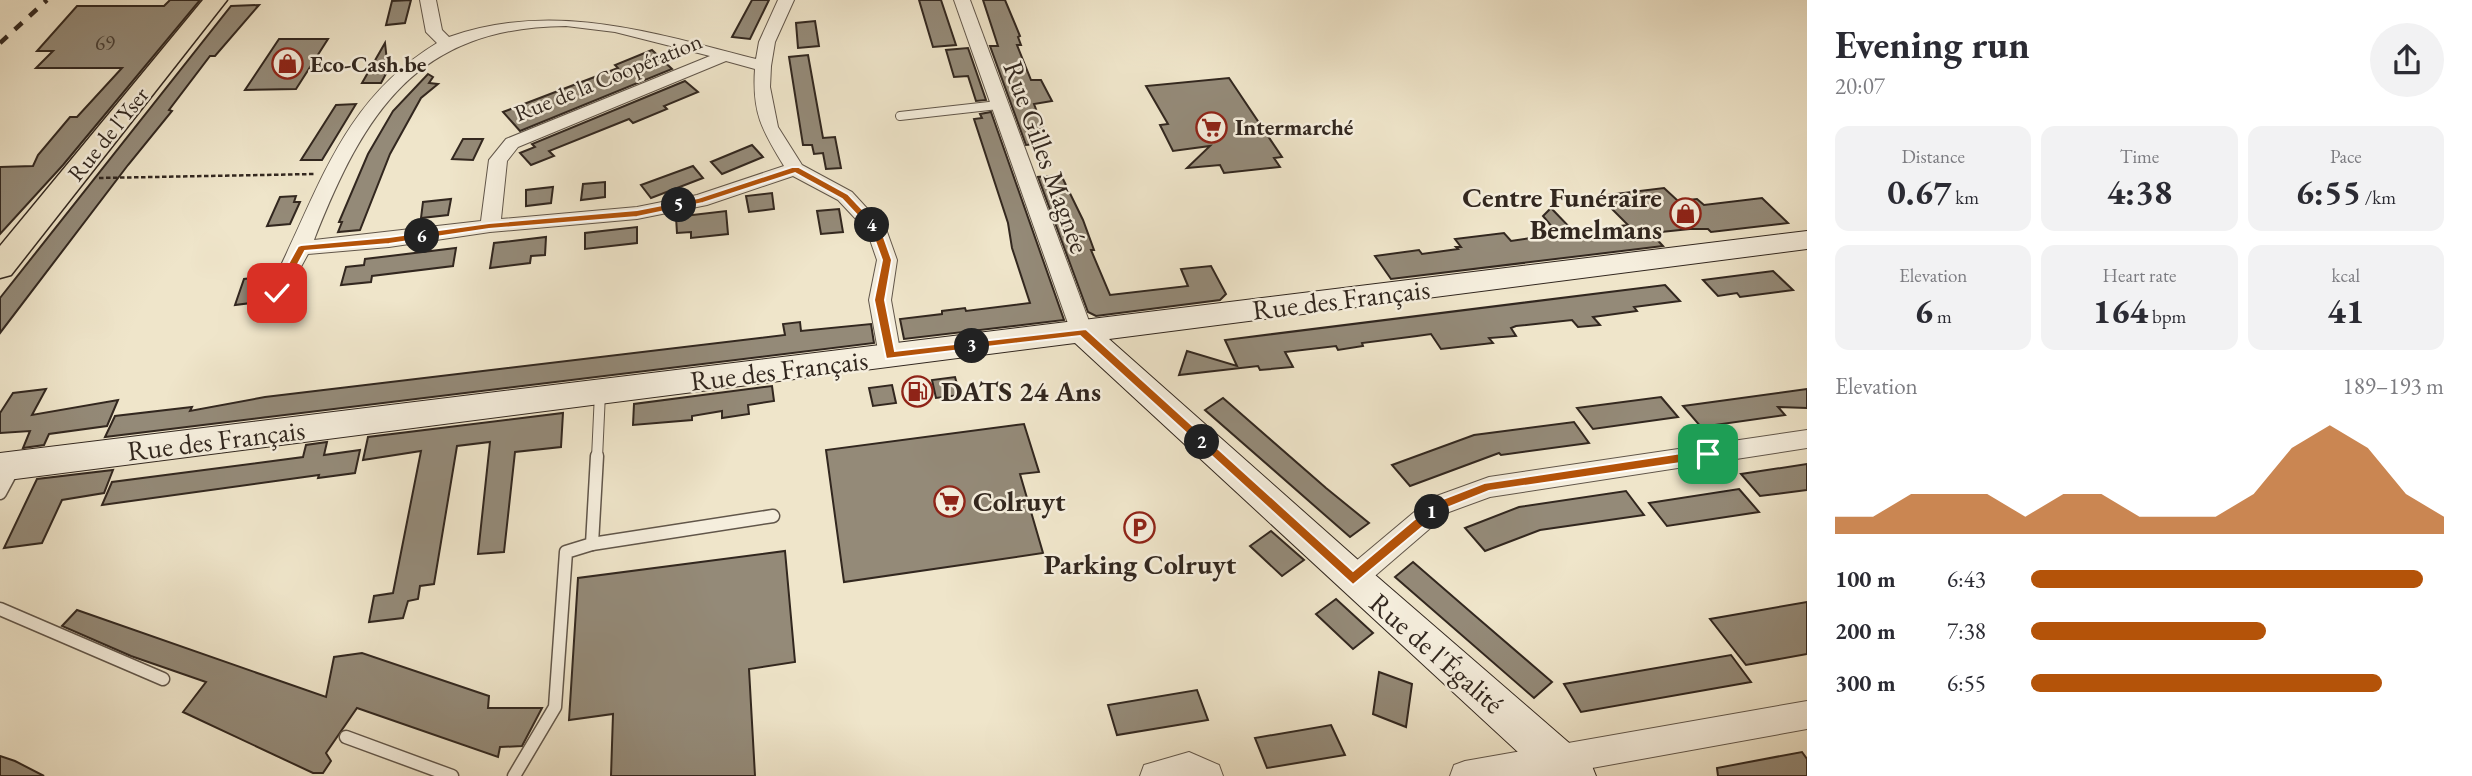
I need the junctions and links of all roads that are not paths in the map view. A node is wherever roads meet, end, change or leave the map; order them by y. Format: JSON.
{"nodes":[{"id":1,"x":215,"y":0,"type":"edge"},
{"id":2,"x":428,"y":0,"type":"edge"},
{"id":3,"x":786,"y":0,"type":"edge"},
{"id":4,"x":962,"y":0,"type":"edge"},
{"id":5,"x":767,"y":42,"type":"junction"},
{"id":6,"x":448,"y":44,"type":"junction"},
{"id":7,"x":722,"y":56,"type":"junction"},
{"id":8,"x":763,"y":66,"type":"junction"},
{"id":9,"x":998,"y":105,"type":"junction"},
{"id":10,"x":900,"y":116,"type":"dead end"},
{"id":11,"x":795,"y":169,"type":"junction"},
{"id":12,"x":489,"y":226,"type":"junction"},
{"id":13,"x":1807,"y":240,"type":"edge"},
{"id":14,"x":301,"y":248,"type":"junction"},
{"id":15,"x":0,"y":267,"type":"edge"},
{"id":16,"x":277,"y":293,"type":"dead end"},
{"id":17,"x":1082,"y":332,"type":"junction"},
{"id":18,"x":890,"y":356,"type":"junction"},
{"id":19,"x":600,"y":393,"type":"junction"},
{"id":20,"x":1807,"y":439,"type":"edge"},
{"id":21,"x":8,"y":466,"type":"edge"},
{"id":22,"x":0,"y":493,"type":"edge"},
{"id":23,"x":773,"y":516,"type":"dead end"},
{"id":24,"x":592,"y":544,"type":"junction"},
{"id":25,"x":1353,"y":579,"type":"junction"},
{"id":26,"x":0,"y":609,"type":"edge"},
{"id":27,"x":163,"y":679,"type":"dead end"},
{"id":28,"x":1807,"y":715,"type":"edge"},
{"id":29,"x":346,"y":737,"type":"dead end"},
{"id":30,"x":1566,"y":767,"type":"edge"},
{"id":31,"x":452,"y":776,"type":"edge"},
{"id":32,"x":514,"y":776,"type":"edge"},
{"id":33,"x":1155,"y":776,"type":"edge"},
{"id":34,"x":1208,"y":776,"type":"edge"},
{"id":35,"x":1465,"y":776,"type":"edge"}],
"edges":[{"from":1,"to":15,"type":"main road","name":"Rue de l'Yser"},
{"from":2,"to":6,"type":"street"},
{"from":3,"to":5,"type":"street"},
{"from":4,"to":9,"type":"street","name":"Rue Gilles Magnée"},
{"from":5,"to":7,"type":"street","name":"Rue de la Coopération"},
{"from":5,"to":8,"type":"street"},
{"from":6,"to":7,"type":"street"},
{"from":6,"to":14,"type":"street"},
{"from":7,"to":8,"type":"street"},
{"from":7,"to":12,"type":"street","name":"Rue de la Coopération"},
{"from":8,"to":11,"type":"street"},
{"from":9,"to":10,"type":"lane"},
{"from":9,"to":17,"type":"street","name":"Rue Gilles Magnée"},
{"from":11,"to":12,"type":"street"},
{"from":11,"to":18,"type":"street"},
{"from":12,"to":14,"type":"street"},
{"from":13,"to":17,"type":"main road","name":"Rue des Français"},
{"from":14,"to":16,"type":"street"},
{"from":17,"to":18,"type":"main road","name":"Rue des Français"},
{"from":17,"to":25,"type":"main road","name":"Rue de l'Égalité"},
{"from":18,"to":19,"type":"main road","name":"Rue des Français"},
{"from":19,"to":21,"type":"main road","name":"Rue des Français"},
{"from":19,"to":24,"type":"lane"},
{"from":20,"to":25,"type":"street"},
{"from":21,"to":22,"type":"lane"},
{"from":23,"to":24,"type":"lane"},
{"from":24,"to":32,"type":"lane"},
{"from":25,"to":30,"type":"main road","name":"Rue de l'Égalité"},
{"from":26,"to":27,"type":"lane"},
{"from":28,"to":30,"type":"street"},
{"from":29,"to":31,"type":"lane"},
{"from":30,"to":35,"type":"street"},
{"from":33,"to":34,"type":"street"}]}
